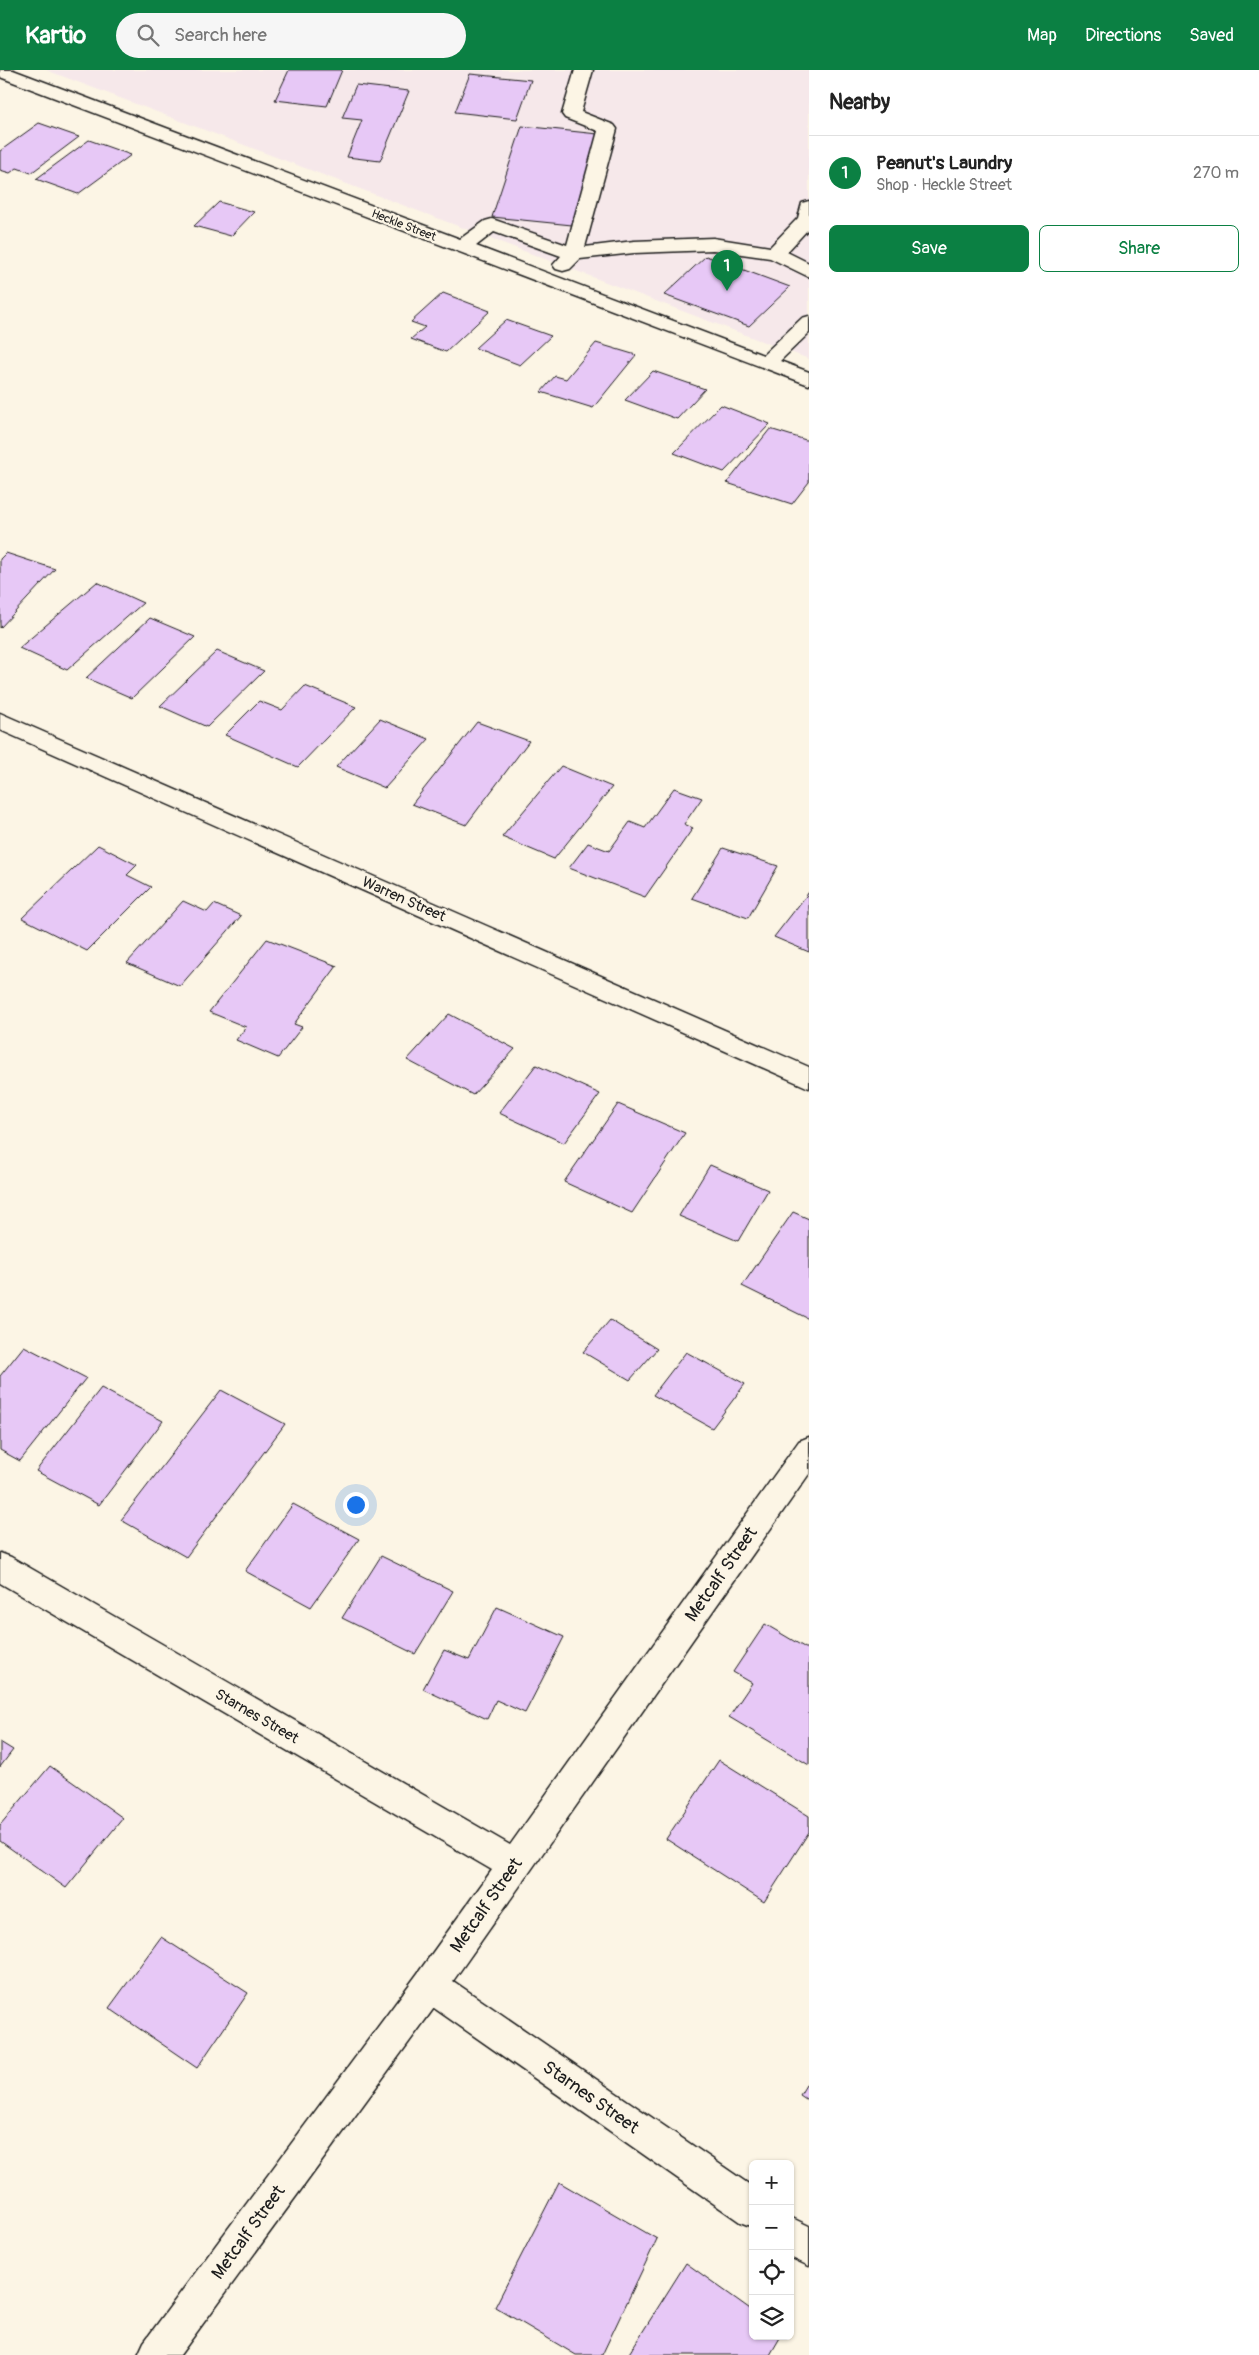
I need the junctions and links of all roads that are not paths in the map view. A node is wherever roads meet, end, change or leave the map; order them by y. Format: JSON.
{"nodes":[{"id":1,"x":584,"y":70,"type":"edge"},
{"id":2,"x":0,"y":71,"type":"edge"},
{"id":3,"x":808,"y":215,"type":"edge"},
{"id":4,"x":462,"y":247,"type":"junction"},
{"id":5,"x":775,"y":253,"type":"junction"},
{"id":6,"x":574,"y":254,"type":"junction"},
{"id":7,"x":809,"y":271,"type":"edge"},
{"id":8,"x":548,"y":280,"type":"junction"},
{"id":9,"x":809,"y":322,"type":"edge"},
{"id":10,"x":766,"y":363,"type":"junction"},
{"id":11,"x":809,"y":379,"type":"edge"},
{"id":12,"x":0,"y":721,"type":"edge"},
{"id":13,"x":809,"y":1078,"type":"edge"},
{"id":14,"x":809,"y":1450,"type":"edge"},
{"id":15,"x":0,"y":1567,"type":"edge"},
{"id":16,"x":514,"y":1865,"type":"junction"},
{"id":17,"x":430,"y":1985,"type":"junction"},
{"id":18,"x":749,"y":2205,"type":"edge"},
{"id":19,"x":794,"y":2237,"type":"edge"},
{"id":20,"x":809,"y":2248,"type":"edge"},
{"id":21,"x":157,"y":2355,"type":"edge"}],
"edges":[{"from":1,"to":6,"type":"street"},
{"from":2,"to":4,"type":"street","name":"Heckle Street"},
{"from":3,"to":5,"type":"street"},
{"from":4,"to":6,"type":"street"},
{"from":4,"to":8,"type":"street","name":"Heckle Street"},
{"from":5,"to":6,"type":"street"},
{"from":5,"to":7,"type":"street"},
{"from":6,"to":8,"type":"street"},
{"from":8,"to":10,"type":"street","name":"Heckle Street"},
{"from":9,"to":10,"type":"street"},
{"from":10,"to":11,"type":"street","name":"Heckle Street"},
{"from":12,"to":13,"type":"street","name":"Warren Street"},
{"from":14,"to":16,"type":"street","name":"Metcalf Street"},
{"from":15,"to":16,"type":"street","name":"Starnes Street"},
{"from":16,"to":17,"type":"street","name":"Metcalf Street"},
{"from":17,"to":18,"type":"street","name":"Starnes Street"},
{"from":17,"to":21,"type":"street","name":"Metcalf Street"},
{"from":19,"to":20,"type":"street"}]}
